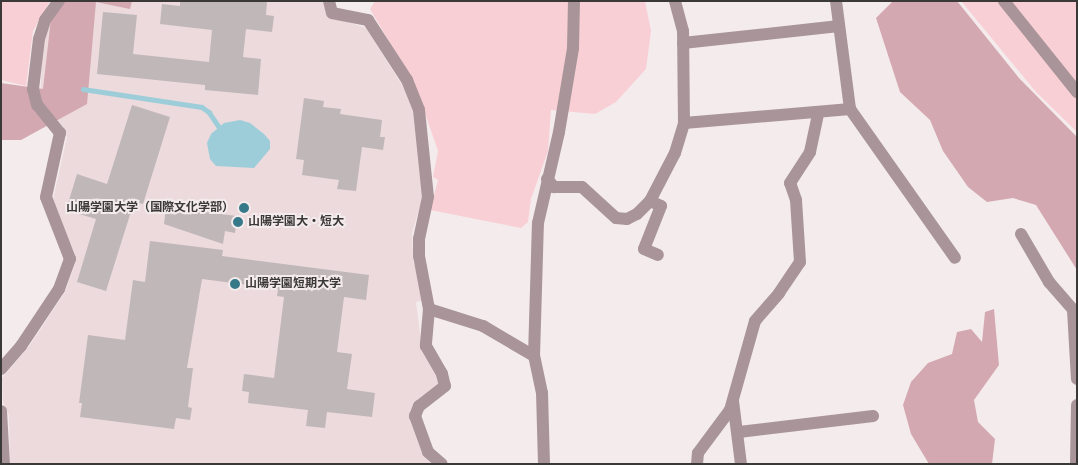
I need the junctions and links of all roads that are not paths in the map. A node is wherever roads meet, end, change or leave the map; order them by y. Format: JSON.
{"nodes":[{"id":1,"x":59,"y":1,"type":"edge"},
{"id":2,"x":329,"y":1,"type":"edge"},
{"id":3,"x":574,"y":1,"type":"edge"},
{"id":4,"x":675,"y":1,"type":"edge"},
{"id":5,"x":836,"y":1,"type":"edge"},
{"id":6,"x":1004,"y":1,"type":"edge"},
{"id":7,"x":840,"y":26,"type":"junction"},
{"id":8,"x":683,"y":43,"type":"junction"},
{"id":9,"x":1077,"y":92,"type":"edge"},
{"id":10,"x":850,"y":110,"type":"junction"},
{"id":11,"x":818,"y":112,"type":"junction"},
{"id":12,"x":684,"y":123,"type":"junction"},
{"id":13,"x":547,"y":179,"type":"junction"},
{"id":14,"x":650,"y":201,"type":"junction"},
{"id":15,"x":1021,"y":234,"type":"dead end"},
{"id":16,"x":658,"y":255,"type":"dead end"},
{"id":17,"x":955,"y":258,"type":"dead end"},
{"id":18,"x":429,"y":310,"type":"junction"},
{"id":19,"x":534,"y":356,"type":"junction"},
{"id":20,"x":1,"y":369,"type":"edge"},
{"id":21,"x":1077,"y":378,"type":"edge"},
{"id":22,"x":733,"y":398,"type":"junction"},
{"id":23,"x":1077,"y":405,"type":"edge"},
{"id":24,"x":1,"y":411,"type":"edge"},
{"id":25,"x":872,"y":416,"type":"dead end"},
{"id":26,"x":739,"y":432,"type":"junction"},
{"id":27,"x":3,"y":461,"type":"edge"},
{"id":28,"x":442,"y":464,"type":"edge"},
{"id":29,"x":544,"y":464,"type":"edge"},
{"id":30,"x":697,"y":464,"type":"edge"},
{"id":31,"x":741,"y":464,"type":"edge"},
{"id":32,"x":1076,"y":464,"type":"edge"}],
"edges":[{"from":1,"to":20,"type":"street"},
{"from":2,"to":18,"type":"street"},
{"from":3,"to":13,"type":"street"},
{"from":4,"to":8,"type":"street"},
{"from":5,"to":7,"type":"street"},
{"from":6,"to":9,"type":"street"},
{"from":7,"to":8,"type":"street"},
{"from":7,"to":10,"type":"street"},
{"from":8,"to":12,"type":"street"},
{"from":10,"to":11,"type":"street"},
{"from":10,"to":17,"type":"street"},
{"from":11,"to":12,"type":"street"},
{"from":11,"to":22,"type":"street"},
{"from":12,"to":14,"type":"street"},
{"from":13,"to":14,"type":"street"},
{"from":13,"to":19,"type":"street"},
{"from":14,"to":16,"type":"street"},
{"from":15,"to":21,"type":"street"},
{"from":18,"to":19,"type":"street"},
{"from":18,"to":28,"type":"street"},
{"from":19,"to":29,"type":"street"},
{"from":22,"to":26,"type":"street"},
{"from":22,"to":30,"type":"street"},
{"from":23,"to":32,"type":"street"},
{"from":24,"to":27,"type":"street"},
{"from":25,"to":26,"type":"street"},
{"from":26,"to":31,"type":"street"}]}
